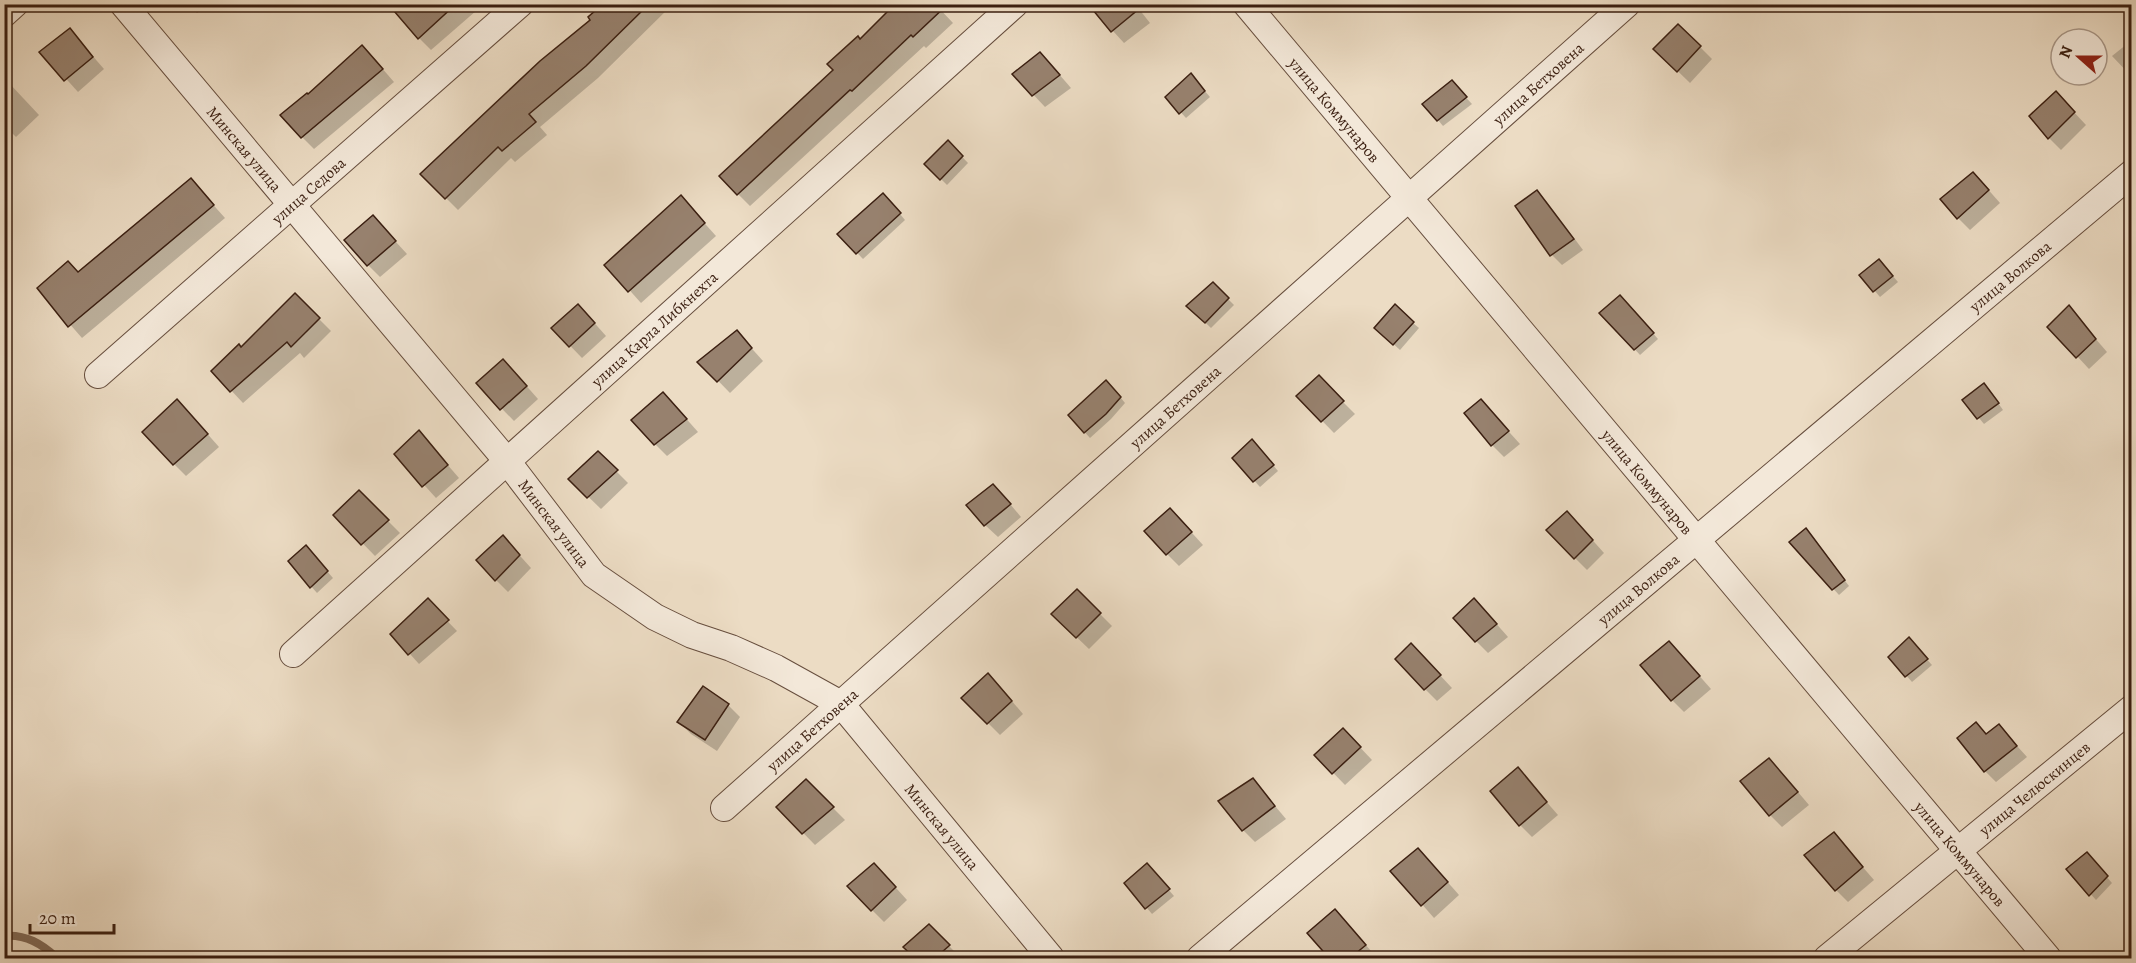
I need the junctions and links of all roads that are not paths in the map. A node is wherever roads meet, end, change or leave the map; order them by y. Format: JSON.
{"nodes":[{"id":1,"x":15,"y":4,"type":"edge"},
{"id":2,"x":123,"y":4,"type":"edge"},
{"id":3,"x":520,"y":4,"type":"edge"},
{"id":4,"x":1015,"y":4,"type":"edge"},
{"id":5,"x":1246,"y":4,"type":"edge"},
{"id":6,"x":1627,"y":4,"type":"edge"},
{"id":7,"x":4,"y":14,"type":"edge"},
{"id":8,"x":2132,"y":173,"type":"edge"},
{"id":9,"x":1409,"y":198,"type":"junction"},
{"id":10,"x":291,"y":206,"type":"junction"},
{"id":11,"x":98,"y":375,"type":"dead end"},
{"id":12,"x":507,"y":461,"type":"junction"},
{"id":13,"x":1697,"y":540,"type":"junction"},
{"id":14,"x":293,"y":654,"type":"dead end"},
{"id":15,"x":842,"y":704,"type":"junction"},
{"id":16,"x":2132,"y":708,"type":"edge"},
{"id":17,"x":724,"y":808,"type":"dead end"},
{"id":18,"x":1959,"y":850,"type":"junction"},
{"id":19,"x":1051,"y":958,"type":"edge"},
{"id":20,"x":1200,"y":958,"type":"edge"},
{"id":21,"x":1827,"y":958,"type":"edge"},
{"id":22,"x":2048,"y":958,"type":"edge"}],
"edges":[{"from":1,"to":7,"type":"street"},
{"from":2,"to":10,"type":"street","name":"Минская улица"},
{"from":3,"to":10,"type":"street","name":"улица Седова"},
{"from":4,"to":12,"type":"street","name":"улица Карла Либкнехта"},
{"from":5,"to":9,"type":"street","name":"улица Коммунаров"},
{"from":6,"to":9,"type":"street","name":"улица Бетховена"},
{"from":8,"to":13,"type":"street","name":"улица Волкова"},
{"from":9,"to":13,"type":"street","name":"улица Коммунаров"},
{"from":9,"to":15,"type":"street","name":"улица Бетховена"},
{"from":10,"to":11,"type":"street","name":"улица Седова"},
{"from":10,"to":12,"type":"street","name":"Минская улица"},
{"from":12,"to":14,"type":"street","name":"улица Карла Либкнехта"},
{"from":12,"to":15,"type":"street","name":"Минская улица"},
{"from":13,"to":18,"type":"street","name":"улица Коммунаров"},
{"from":13,"to":20,"type":"street","name":"улица Волкова"},
{"from":15,"to":17,"type":"street","name":"улица Бетховена"},
{"from":15,"to":19,"type":"street","name":"Минская улица"},
{"from":16,"to":18,"type":"street","name":"улица Челюскинцев"},
{"from":18,"to":21,"type":"street","name":"улица Челюскинцев"},
{"from":18,"to":22,"type":"street","name":"улица Коммунаров"}]}
